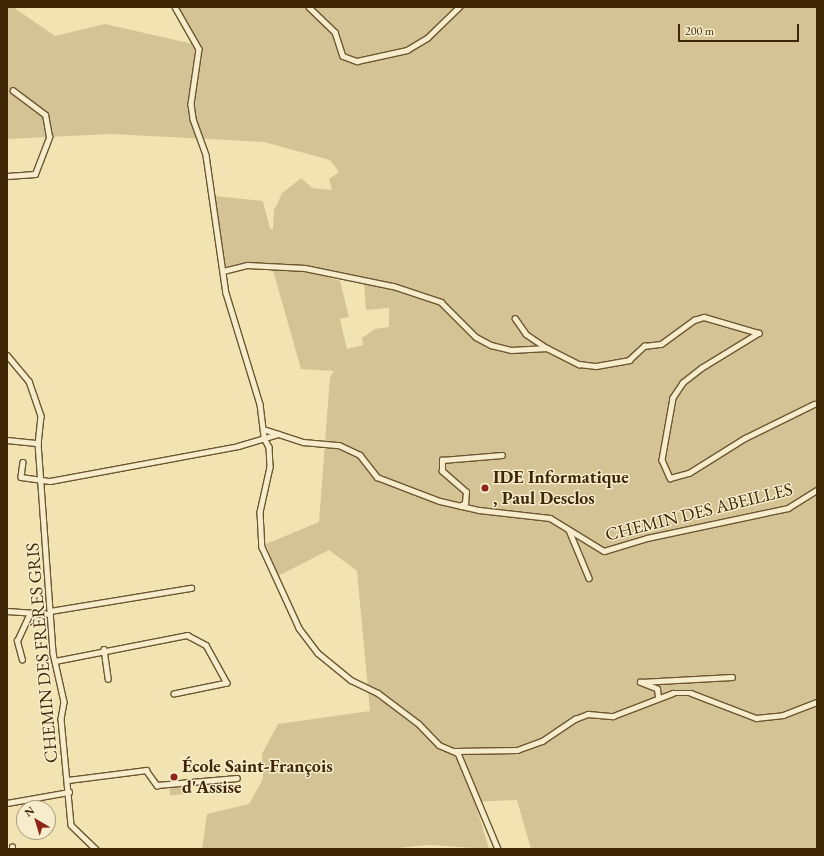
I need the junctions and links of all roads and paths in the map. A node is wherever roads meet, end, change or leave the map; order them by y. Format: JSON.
{"nodes":[{"id":1,"x":175,"y":7,"type":"edge"},
{"id":2,"x":309,"y":7,"type":"edge"},
{"id":3,"x":459,"y":7,"type":"edge"},
{"id":4,"x":13,"y":91,"type":"dead end"},
{"id":5,"x":7,"y":176,"type":"edge"},
{"id":6,"x":223,"y":271,"type":"junction"},
{"id":7,"x":515,"y":318,"type":"dead end"},
{"id":8,"x":547,"y":348,"type":"junction"},
{"id":9,"x":7,"y":355,"type":"edge"},
{"id":10,"x":814,"y":404,"type":"dead end"},
{"id":11,"x":266,"y":430,"type":"junction"},
{"id":12,"x":278,"y":434,"type":"junction"},
{"id":13,"x":264,"y":438,"type":"junction"},
{"id":14,"x":7,"y":440,"type":"edge"},
{"id":15,"x":38,"y":443,"type":"junction"},
{"id":16,"x":502,"y":455,"type":"dead end"},
{"id":17,"x":23,"y":462,"type":"dead end"},
{"id":18,"x":42,"y":478,"type":"junction"},
{"id":19,"x":817,"y":490,"type":"edge"},
{"id":20,"x":460,"y":506,"type":"junction"},
{"id":21,"x":569,"y":530,"type":"junction"},
{"id":22,"x":589,"y":578,"type":"dead end"},
{"id":23,"x":191,"y":588,"type":"dead end"},
{"id":24,"x":7,"y":611,"type":"edge"},
{"id":25,"x":50,"y":613,"type":"junction"},
{"id":26,"x":29,"y":615,"type":"junction"},
{"id":27,"x":104,"y":649,"type":"junction"},
{"id":28,"x":22,"y":660,"type":"dead end"},
{"id":29,"x":55,"y":661,"type":"junction"},
{"id":30,"x":732,"y":677,"type":"dead end"},
{"id":31,"x":108,"y":679,"type":"dead end"},
{"id":32,"x":174,"y":694,"type":"dead end"},
{"id":33,"x":658,"y":697,"type":"junction"},
{"id":34,"x":817,"y":702,"type":"edge"},
{"id":35,"x":455,"y":751,"type":"junction"},
{"id":36,"x":237,"y":778,"type":"dead end"},
{"id":37,"x":68,"y":780,"type":"junction"},
{"id":38,"x":69,"y":792,"type":"junction"},
{"id":39,"x":7,"y":803,"type":"edge"},
{"id":40,"x":96,"y":849,"type":"edge"},
{"id":41,"x":498,"y":849,"type":"edge"}],
"edges":[{"from":1,"to":6,"type":"street"},
{"from":2,"to":3,"type":"street"},
{"from":4,"to":5,"type":"street"},
{"from":6,"to":8,"type":"street"},
{"from":6,"to":11,"type":"street"},
{"from":7,"to":8,"type":"street"},
{"from":8,"to":10,"type":"street"},
{"from":9,"to":15,"type":"street","name":"CHEMIN DES FRÈRES GRIS"},
{"from":11,"to":12,"type":"street","name":"CHEMIN DES ABEILLES"},
{"from":11,"to":13,"type":"street"},
{"from":12,"to":13,"type":"street"},
{"from":12,"to":20,"type":"street","name":"CHEMIN DES ABEILLES"},
{"from":13,"to":18,"type":"street"},
{"from":13,"to":35,"type":"street"},
{"from":14,"to":15,"type":"street"},
{"from":15,"to":18,"type":"street","name":"CHEMIN DES FRÈRES GRIS"},
{"from":16,"to":20,"type":"street"},
{"from":17,"to":18,"type":"street"},
{"from":18,"to":25,"type":"street","name":"CHEMIN DES FRÈRES GRIS"},
{"from":19,"to":21,"type":"street","name":"CHEMIN DES ABEILLES"},
{"from":20,"to":21,"type":"street","name":"CHEMIN DES ABEILLES"},
{"from":21,"to":22,"type":"street"},
{"from":23,"to":25,"type":"street"},
{"from":24,"to":26,"type":"street"},
{"from":25,"to":26,"type":"street"},
{"from":25,"to":29,"type":"street","name":"CHEMIN DES FRÈRES GRIS"},
{"from":26,"to":28,"type":"street"},
{"from":27,"to":29,"type":"street"},
{"from":27,"to":31,"type":"street"},
{"from":27,"to":32,"type":"street"},
{"from":29,"to":37,"type":"street","name":"CHEMIN DES FRÈRES GRIS"},
{"from":30,"to":33,"type":"street"},
{"from":33,"to":34,"type":"street"},
{"from":33,"to":35,"type":"street"},
{"from":35,"to":41,"type":"street"},
{"from":36,"to":37,"type":"street"},
{"from":37,"to":38,"type":"street","name":"CHEMIN DES FRÈRES GRIS"},
{"from":38,"to":39,"type":"street"},
{"from":38,"to":40,"type":"street","name":"CHEMIN DES FRÈRES GRIS"}]}
